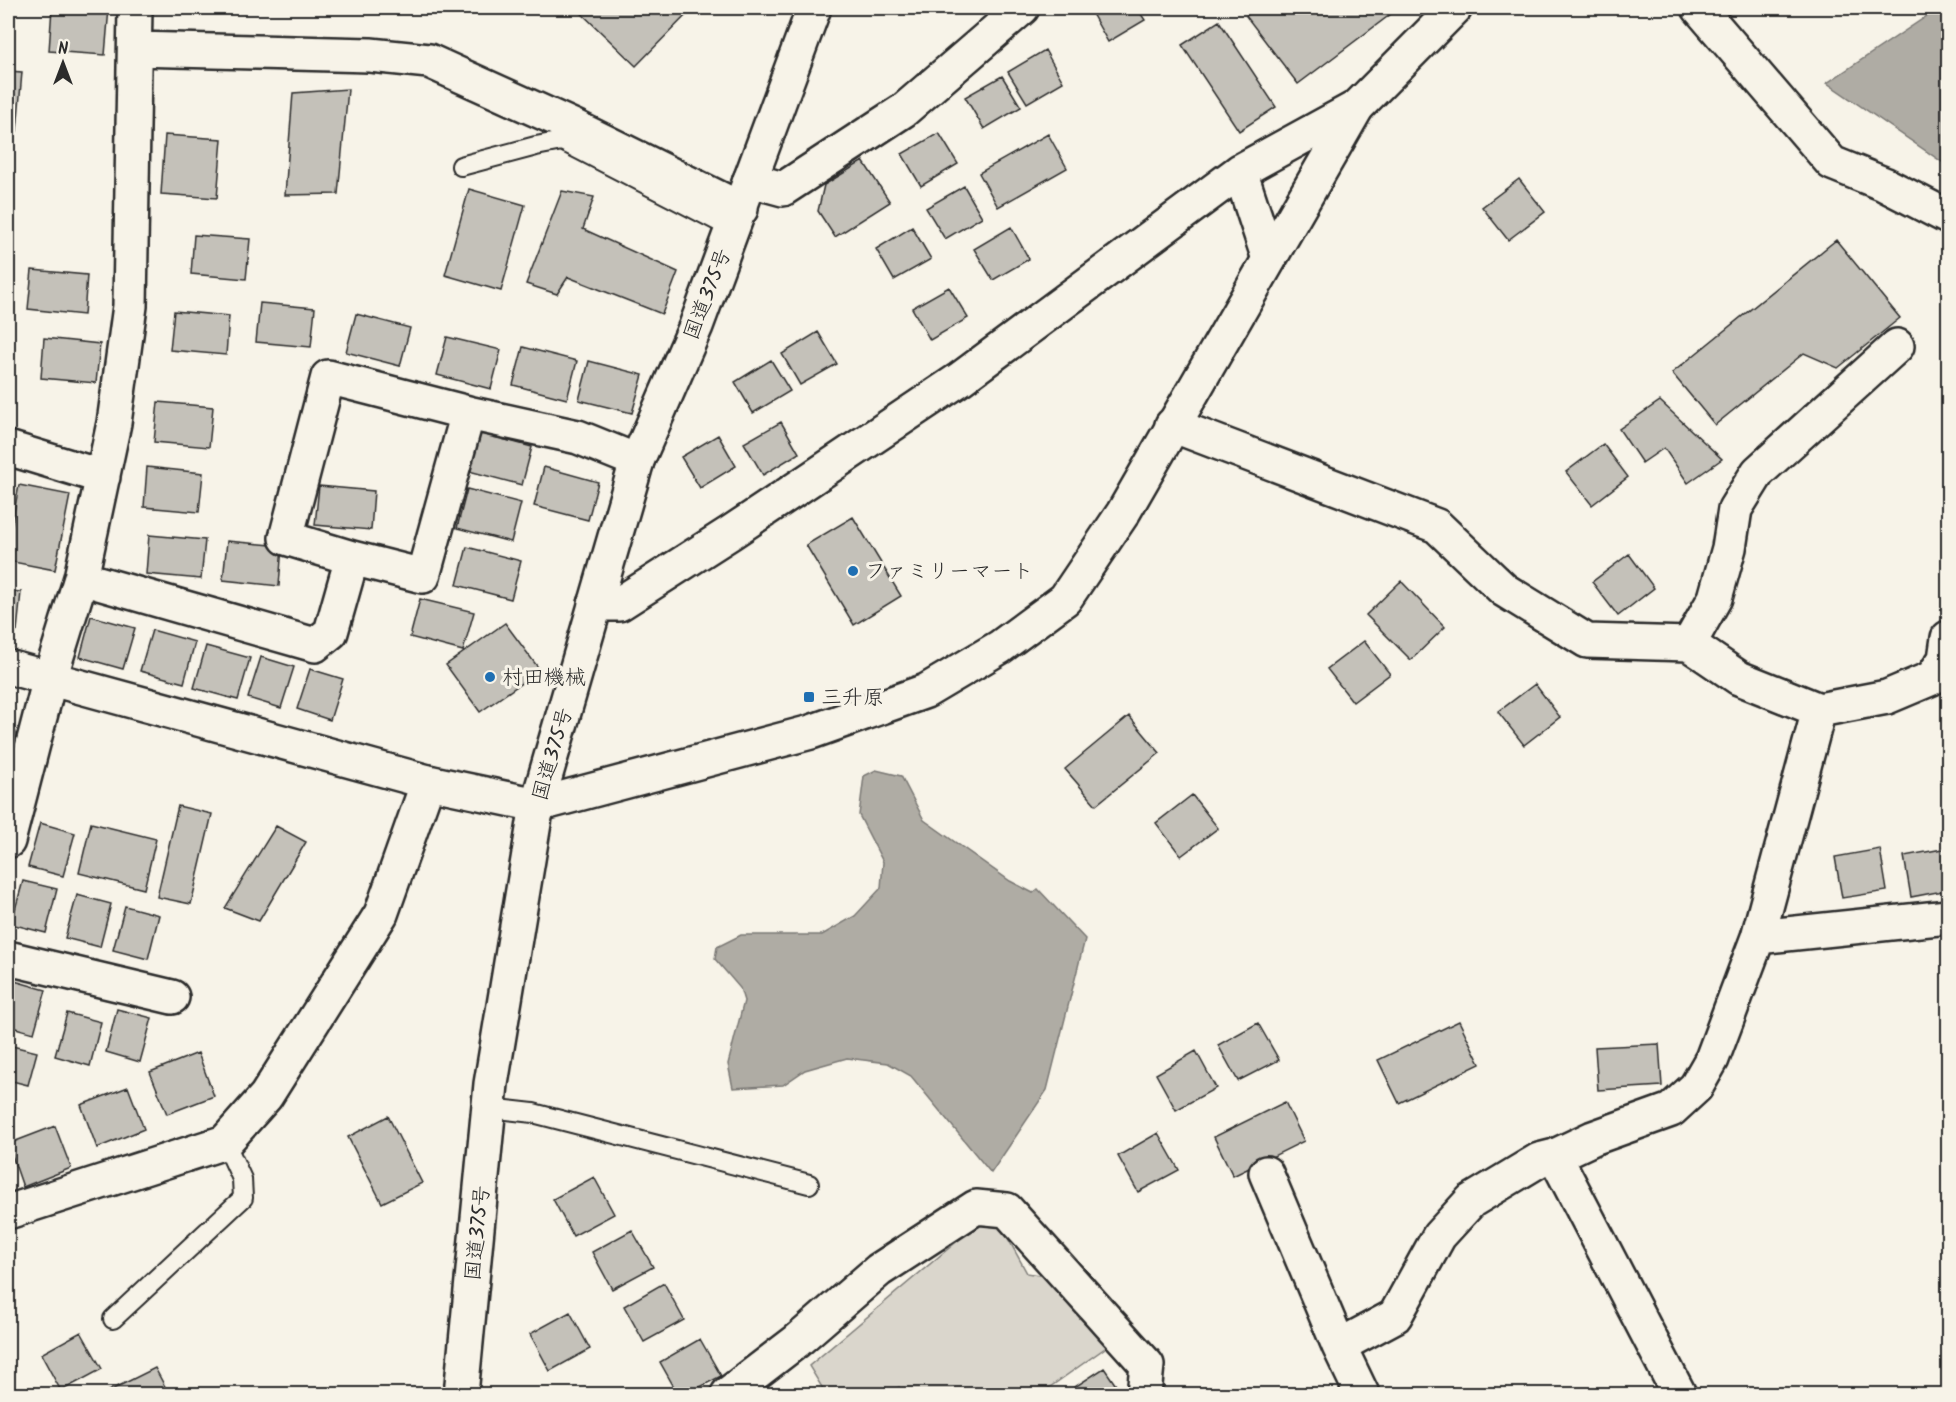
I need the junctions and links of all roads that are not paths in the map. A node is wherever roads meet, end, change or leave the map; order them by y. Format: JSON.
{"nodes":[{"id":1,"x":135,"y":8,"type":"edge"},
{"id":2,"x":814,"y":8,"type":"edge"},
{"id":3,"x":1022,"y":8,"type":"edge"},
{"id":4,"x":1455,"y":8,"type":"edge"},
{"id":5,"x":1699,"y":8,"type":"edge"},
{"id":6,"x":135,"y":49,"type":"junction"},
{"id":7,"x":1357,"y":107,"type":"junction"},
{"id":8,"x":461,"y":166,"type":"dead end"},
{"id":9,"x":1240,"y":171,"type":"junction"},
{"id":10,"x":741,"y":206,"type":"junction"},
{"id":11,"x":1948,"y":217,"type":"edge"},
{"id":12,"x":1269,"y":259,"type":"junction"},
{"id":13,"x":1897,"y":346,"type":"dead end"},
{"id":14,"x":468,"y":413,"type":"junction"},
{"id":15,"x":1172,"y":425,"type":"junction"},
{"id":16,"x":8,"y":448,"type":"edge"},
{"id":17,"x":637,"y":461,"type":"junction"},
{"id":18,"x":103,"y":477,"type":"junction"},
{"id":19,"x":352,"y":558,"type":"junction"},
{"id":20,"x":81,"y":578,"type":"junction"},
{"id":21,"x":595,"y":604,"type":"junction"},
{"id":22,"x":1948,"y":638,"type":"edge"},
{"id":23,"x":1689,"y":644,"type":"junction"},
{"id":24,"x":8,"y":667,"type":"edge"},
{"id":25,"x":50,"y":678,"type":"junction"},
{"id":26,"x":1819,"y":710,"type":"junction"},
{"id":27,"x":428,"y":782,"type":"junction"},
{"id":28,"x":537,"y":805,"type":"junction"},
{"id":29,"x":8,"y":841,"type":"edge"},
{"id":30,"x":1948,"y":917,"type":"edge"},
{"id":31,"x":1758,"y":937,"type":"junction"},
{"id":32,"x":8,"y":958,"type":"edge"},
{"id":33,"x":172,"y":997,"type":"dead end"},
{"id":34,"x":489,"y":1108,"type":"junction"},
{"id":35,"x":225,"y":1142,"type":"junction"},
{"id":36,"x":1556,"y":1156,"type":"junction"},
{"id":37,"x":1266,"y":1173,"type":"dead end"},
{"id":38,"x":809,"y":1184,"type":"dead end"},
{"id":39,"x":8,"y":1212,"type":"edge"},
{"id":40,"x":113,"y":1319,"type":"dead end"},
{"id":41,"x":1339,"y":1346,"type":"junction"},
{"id":42,"x":460,"y":1395,"type":"edge"},
{"id":43,"x":728,"y":1395,"type":"edge"},
{"id":44,"x":1144,"y":1395,"type":"edge"},
{"id":45,"x":1362,"y":1395,"type":"edge"},
{"id":46,"x":1679,"y":1395,"type":"edge"}],
"edges":[{"from":1,"to":6,"type":"main road"},
{"from":2,"to":10,"type":"main road","name":"国道375号"},
{"from":3,"to":10,"type":"main road"},
{"from":4,"to":7,"type":"main road"},
{"from":5,"to":11,"type":"main road"},
{"from":6,"to":10,"type":"main road"},
{"from":6,"to":18,"type":"main road"},
{"from":7,"to":9,"type":"main road"},
{"from":7,"to":12,"type":"main road"},
{"from":8,"to":10,"type":"lane"},
{"from":9,"to":12,"type":"main road"},
{"from":9,"to":21,"type":"main road"},
{"from":10,"to":17,"type":"main road","name":"国道375号"},
{"from":12,"to":15,"type":"main road"},
{"from":13,"to":23,"type":"main road"},
{"from":14,"to":17,"type":"main road"},
{"from":14,"to":19,"type":"main road"},
{"from":14,"to":19,"type":"main road"},
{"from":15,"to":23,"type":"main road"},
{"from":15,"to":28,"type":"main road"},
{"from":16,"to":18,"type":"main road"},
{"from":17,"to":21,"type":"main road","name":"国道375号"},
{"from":18,"to":20,"type":"main road"},
{"from":19,"to":20,"type":"main road"},
{"from":20,"to":25,"type":"main road"},
{"from":21,"to":28,"type":"main road","name":"国道375号"},
{"from":22,"to":26,"type":"main road"},
{"from":23,"to":26,"type":"main road"},
{"from":24,"to":25,"type":"main road"},
{"from":25,"to":27,"type":"main road"},
{"from":25,"to":29,"type":"main road"},
{"from":26,"to":31,"type":"main road"},
{"from":27,"to":28,"type":"main road"},
{"from":27,"to":35,"type":"main road"},
{"from":28,"to":34,"type":"main road","name":"国道375号"},
{"from":30,"to":31,"type":"main road"},
{"from":31,"to":36,"type":"main road"},
{"from":32,"to":33,"type":"main road"},
{"from":34,"to":38,"type":"lane"},
{"from":34,"to":42,"type":"main road","name":"国道375号"},
{"from":35,"to":39,"type":"main road"},
{"from":35,"to":40,"type":"lane"},
{"from":36,"to":41,"type":"main road"},
{"from":36,"to":46,"type":"main road"},
{"from":37,"to":41,"type":"main road"},
{"from":41,"to":45,"type":"main road"},
{"from":43,"to":44,"type":"main road"}]}
